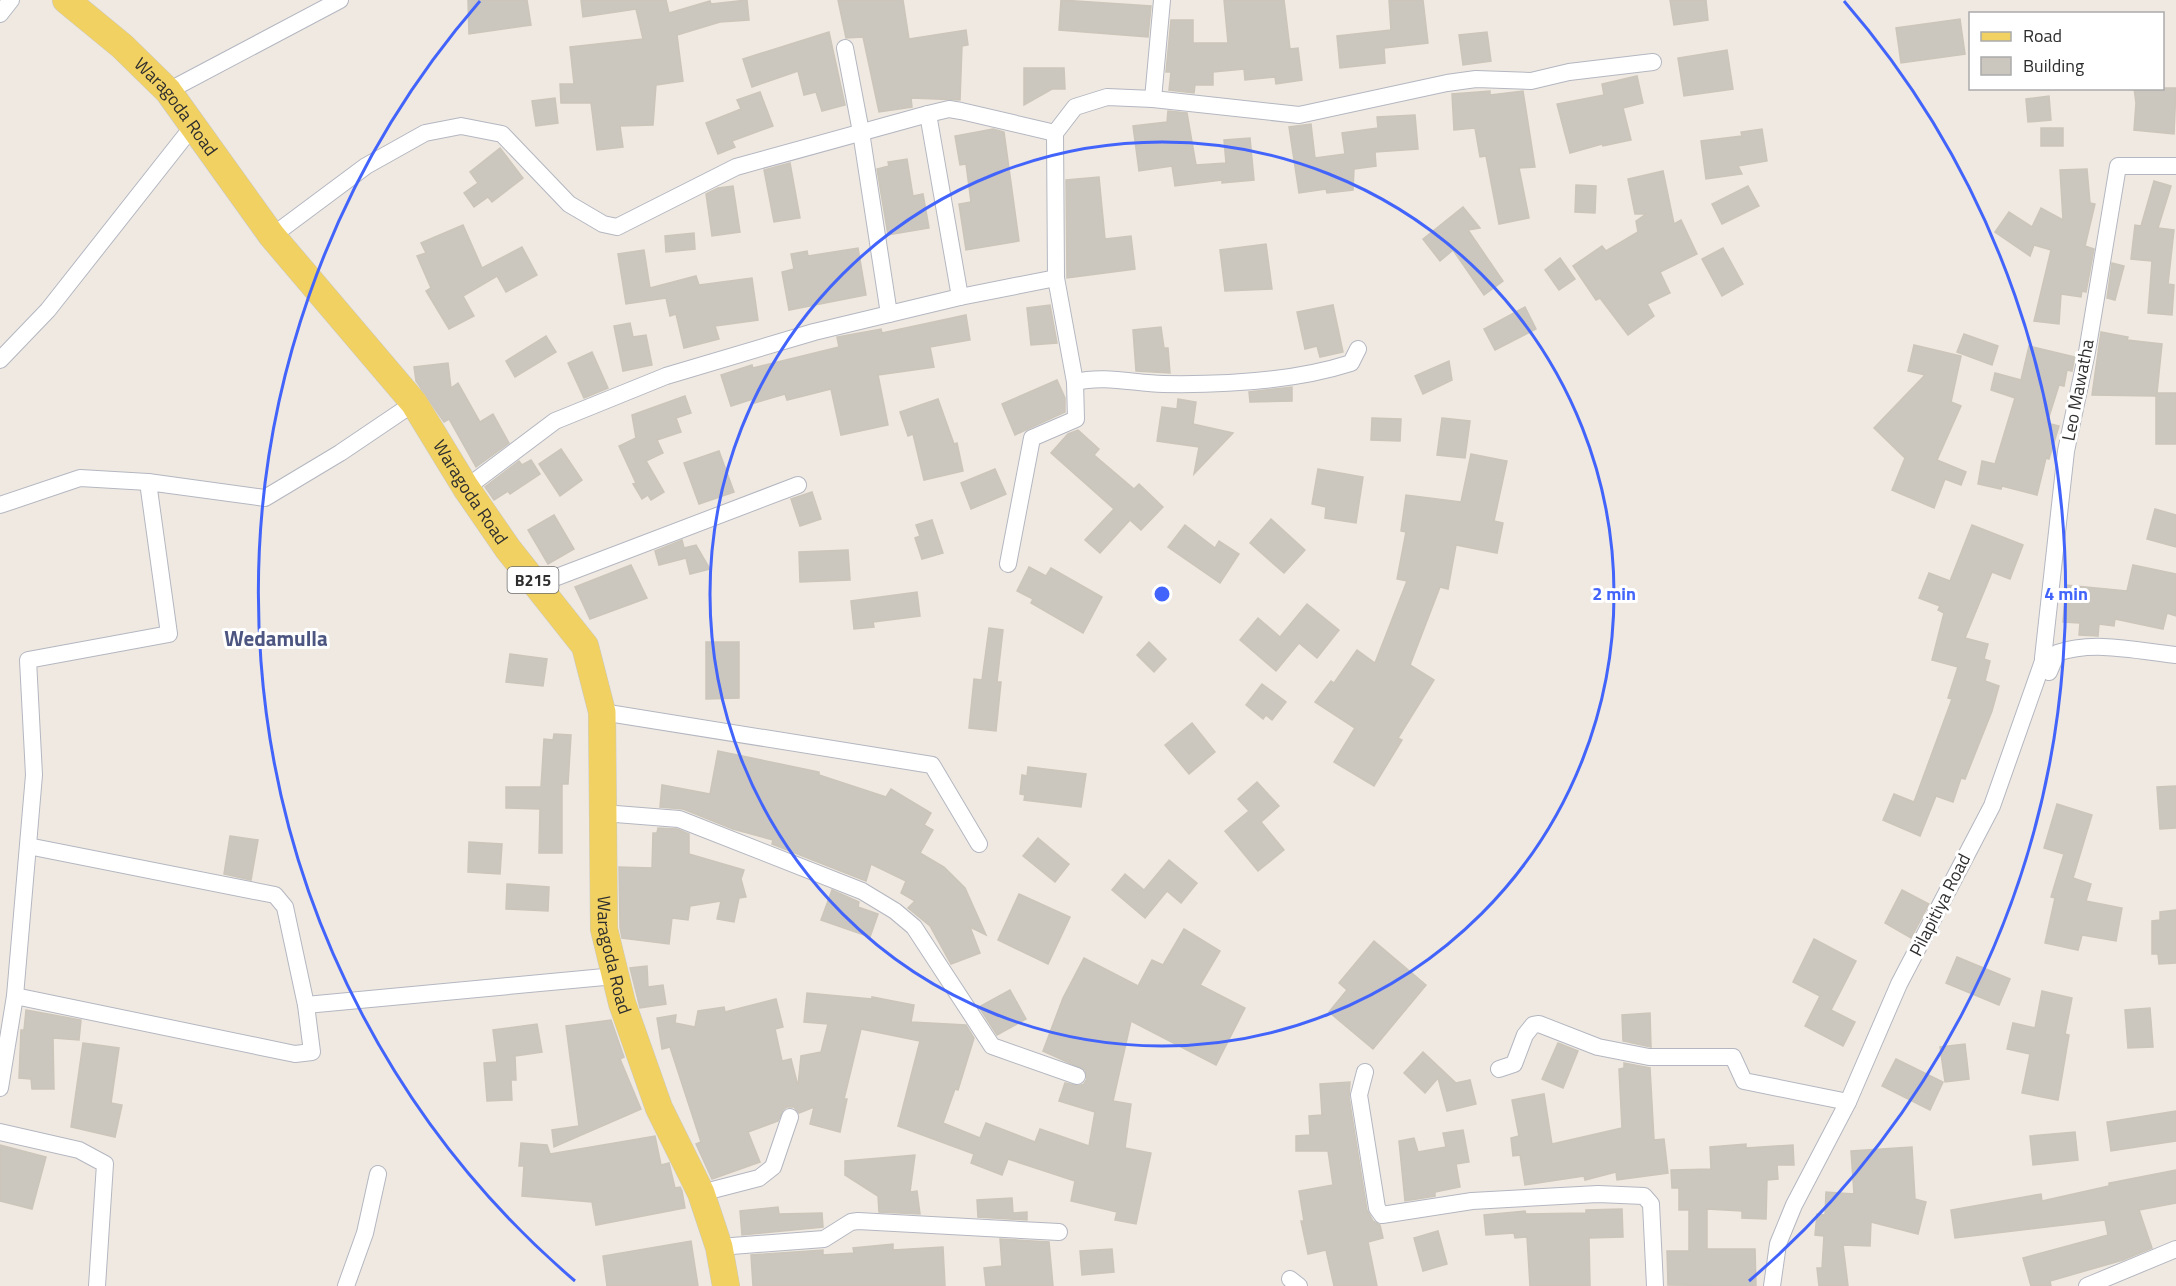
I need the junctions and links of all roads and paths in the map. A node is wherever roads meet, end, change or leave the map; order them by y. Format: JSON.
{"nodes":[{"id":1,"x":11,"y":0,"type":"edge"},
{"id":2,"x":66,"y":0,"type":"edge"},
{"id":3,"x":340,"y":0,"type":"edge"},
{"id":4,"x":1162,"y":0,"type":"edge"},
{"id":5,"x":0,"y":14,"type":"edge"},
{"id":6,"x":845,"y":48,"type":"dead end"},
{"id":7,"x":1653,"y":62,"type":"dead end"},
{"id":8,"x":168,"y":91,"type":"junction"},
{"id":9,"x":1153,"y":99,"type":"junction"},
{"id":10,"x":928,"y":114,"type":"junction"},
{"id":11,"x":194,"y":126,"type":"junction"},
{"id":12,"x":861,"y":132,"type":"junction"},
{"id":13,"x":1055,"y":134,"type":"junction"},
{"id":14,"x":2176,"y":166,"type":"edge"},
{"id":15,"x":272,"y":236,"type":"junction"},
{"id":16,"x":1056,"y":278,"type":"junction"},
{"id":17,"x":960,"y":297,"type":"junction"},
{"id":18,"x":889,"y":314,"type":"junction"},
{"id":19,"x":1358,"y":349,"type":"dead end"},
{"id":20,"x":0,"y":360,"type":"edge"},
{"id":21,"x":1075,"y":382,"type":"junction"},
{"id":22,"x":414,"y":403,"type":"junction"},
{"id":23,"x":148,"y":482,"type":"junction"},
{"id":24,"x":798,"y":485,"type":"dead end"},
{"id":25,"x":466,"y":488,"type":"junction"},
{"id":26,"x":0,"y":505,"type":"edge"},
{"id":27,"x":1008,"y":564,"type":"dead end"},
{"id":28,"x":537,"y":585,"type":"junction"},
{"id":29,"x":2176,"y":655,"type":"edge"},
{"id":30,"x":2049,"y":672,"type":"junction"},
{"id":31,"x":602,"y":712,"type":"junction"},
{"id":32,"x":603,"y":813,"type":"junction"},
{"id":33,"x":979,"y":844,"type":"dead end"},
{"id":34,"x":28,"y":846,"type":"junction"},
{"id":35,"x":615,"y":976,"type":"junction"},
{"id":36,"x":15,"y":996,"type":"junction"},
{"id":37,"x":306,"y":1005,"type":"junction"},
{"id":38,"x":1499,"y":1069,"type":"dead end"},
{"id":39,"x":1365,"y":1072,"type":"dead end"},
{"id":40,"x":1077,"y":1076,"type":"dead end"},
{"id":41,"x":0,"y":1088,"type":"edge"},
{"id":42,"x":1848,"y":1102,"type":"junction"},
{"id":43,"x":790,"y":1117,"type":"dead end"},
{"id":44,"x":0,"y":1132,"type":"edge"},
{"id":45,"x":378,"y":1174,"type":"dead end"},
{"id":46,"x":701,"y":1193,"type":"junction"},
{"id":47,"x":1059,"y":1232,"type":"dead end"},
{"id":48,"x":719,"y":1247,"type":"junction"},
{"id":49,"x":2175,"y":1253,"type":"edge"},
{"id":50,"x":97,"y":1286,"type":"edge"},
{"id":51,"x":346,"y":1286,"type":"edge"},
{"id":52,"x":726,"y":1286,"type":"edge"},
{"id":53,"x":1655,"y":1286,"type":"edge"},
{"id":54,"x":1772,"y":1286,"type":"edge"},
{"id":55,"x":2087,"y":1286,"type":"edge"}],
"edges":[{"from":1,"to":5,"type":"street"},
{"from":2,"to":8,"type":"main road","name":"Waragoda Road","number":"B215"},
{"from":3,"to":8,"type":"street"},
{"from":4,"to":9,"type":"street"},
{"from":6,"to":12,"type":"street"},
{"from":7,"to":9,"type":"street"},
{"from":8,"to":11,"type":"main road","name":"Waragoda Road","number":"B215"},
{"from":9,"to":13,"type":"street"},
{"from":10,"to":12,"type":"street"},
{"from":10,"to":13,"type":"street"},
{"from":10,"to":17,"type":"street"},
{"from":11,"to":15,"type":"main road","name":"Waragoda Road","number":"B215"},
{"from":11,"to":20,"type":"street"},
{"from":12,"to":15,"type":"street"},
{"from":12,"to":18,"type":"street"},
{"from":13,"to":16,"type":"street"},
{"from":14,"to":30,"type":"street","name":"Leo Mawatha"},
{"from":15,"to":22,"type":"main road","name":"Waragoda Road","number":"B215"},
{"from":16,"to":17,"type":"street"},
{"from":16,"to":21,"type":"street"},
{"from":17,"to":18,"type":"street"},
{"from":18,"to":25,"type":"street"},
{"from":19,"to":21,"type":"street"},
{"from":21,"to":27,"type":"street"},
{"from":22,"to":23,"type":"street"},
{"from":22,"to":25,"type":"main road","name":"Waragoda Road","number":"B215"},
{"from":23,"to":26,"type":"street"},
{"from":23,"to":34,"type":"street"},
{"from":24,"to":28,"type":"street"},
{"from":25,"to":28,"type":"main road","name":"Waragoda Road","number":"B215"},
{"from":28,"to":31,"type":"main road","name":"Waragoda Road","number":"B215"},
{"from":29,"to":30,"type":"street","name":"Pilapitiya Road"},
{"from":30,"to":42,"type":"street","name":"Pilapitiya Road"},
{"from":31,"to":32,"type":"main road","name":"Waragoda Road","number":"B215"},
{"from":31,"to":33,"type":"street"},
{"from":32,"to":35,"type":"main road","name":"Waragoda Road","number":"B215"},
{"from":32,"to":40,"type":"street"},
{"from":34,"to":36,"type":"street"},
{"from":34,"to":37,"type":"street"},
{"from":35,"to":37,"type":"street"},
{"from":35,"to":46,"type":"main road","name":"Waragoda Road","number":"B215"},
{"from":36,"to":37,"type":"street"},
{"from":36,"to":41,"type":"street"},
{"from":38,"to":42,"type":"street"},
{"from":39,"to":53,"type":"street"},
{"from":42,"to":54,"type":"street","name":"Pilapitiya Road"},
{"from":43,"to":46,"type":"street"},
{"from":44,"to":50,"type":"street"},
{"from":45,"to":51,"type":"street"},
{"from":46,"to":48,"type":"main road","name":"Waragoda Road","number":"B215"},
{"from":47,"to":48,"type":"street"},
{"from":48,"to":52,"type":"main road","name":"Waragoda Road","number":"B215"},
{"from":49,"to":55,"type":"street"}]}
